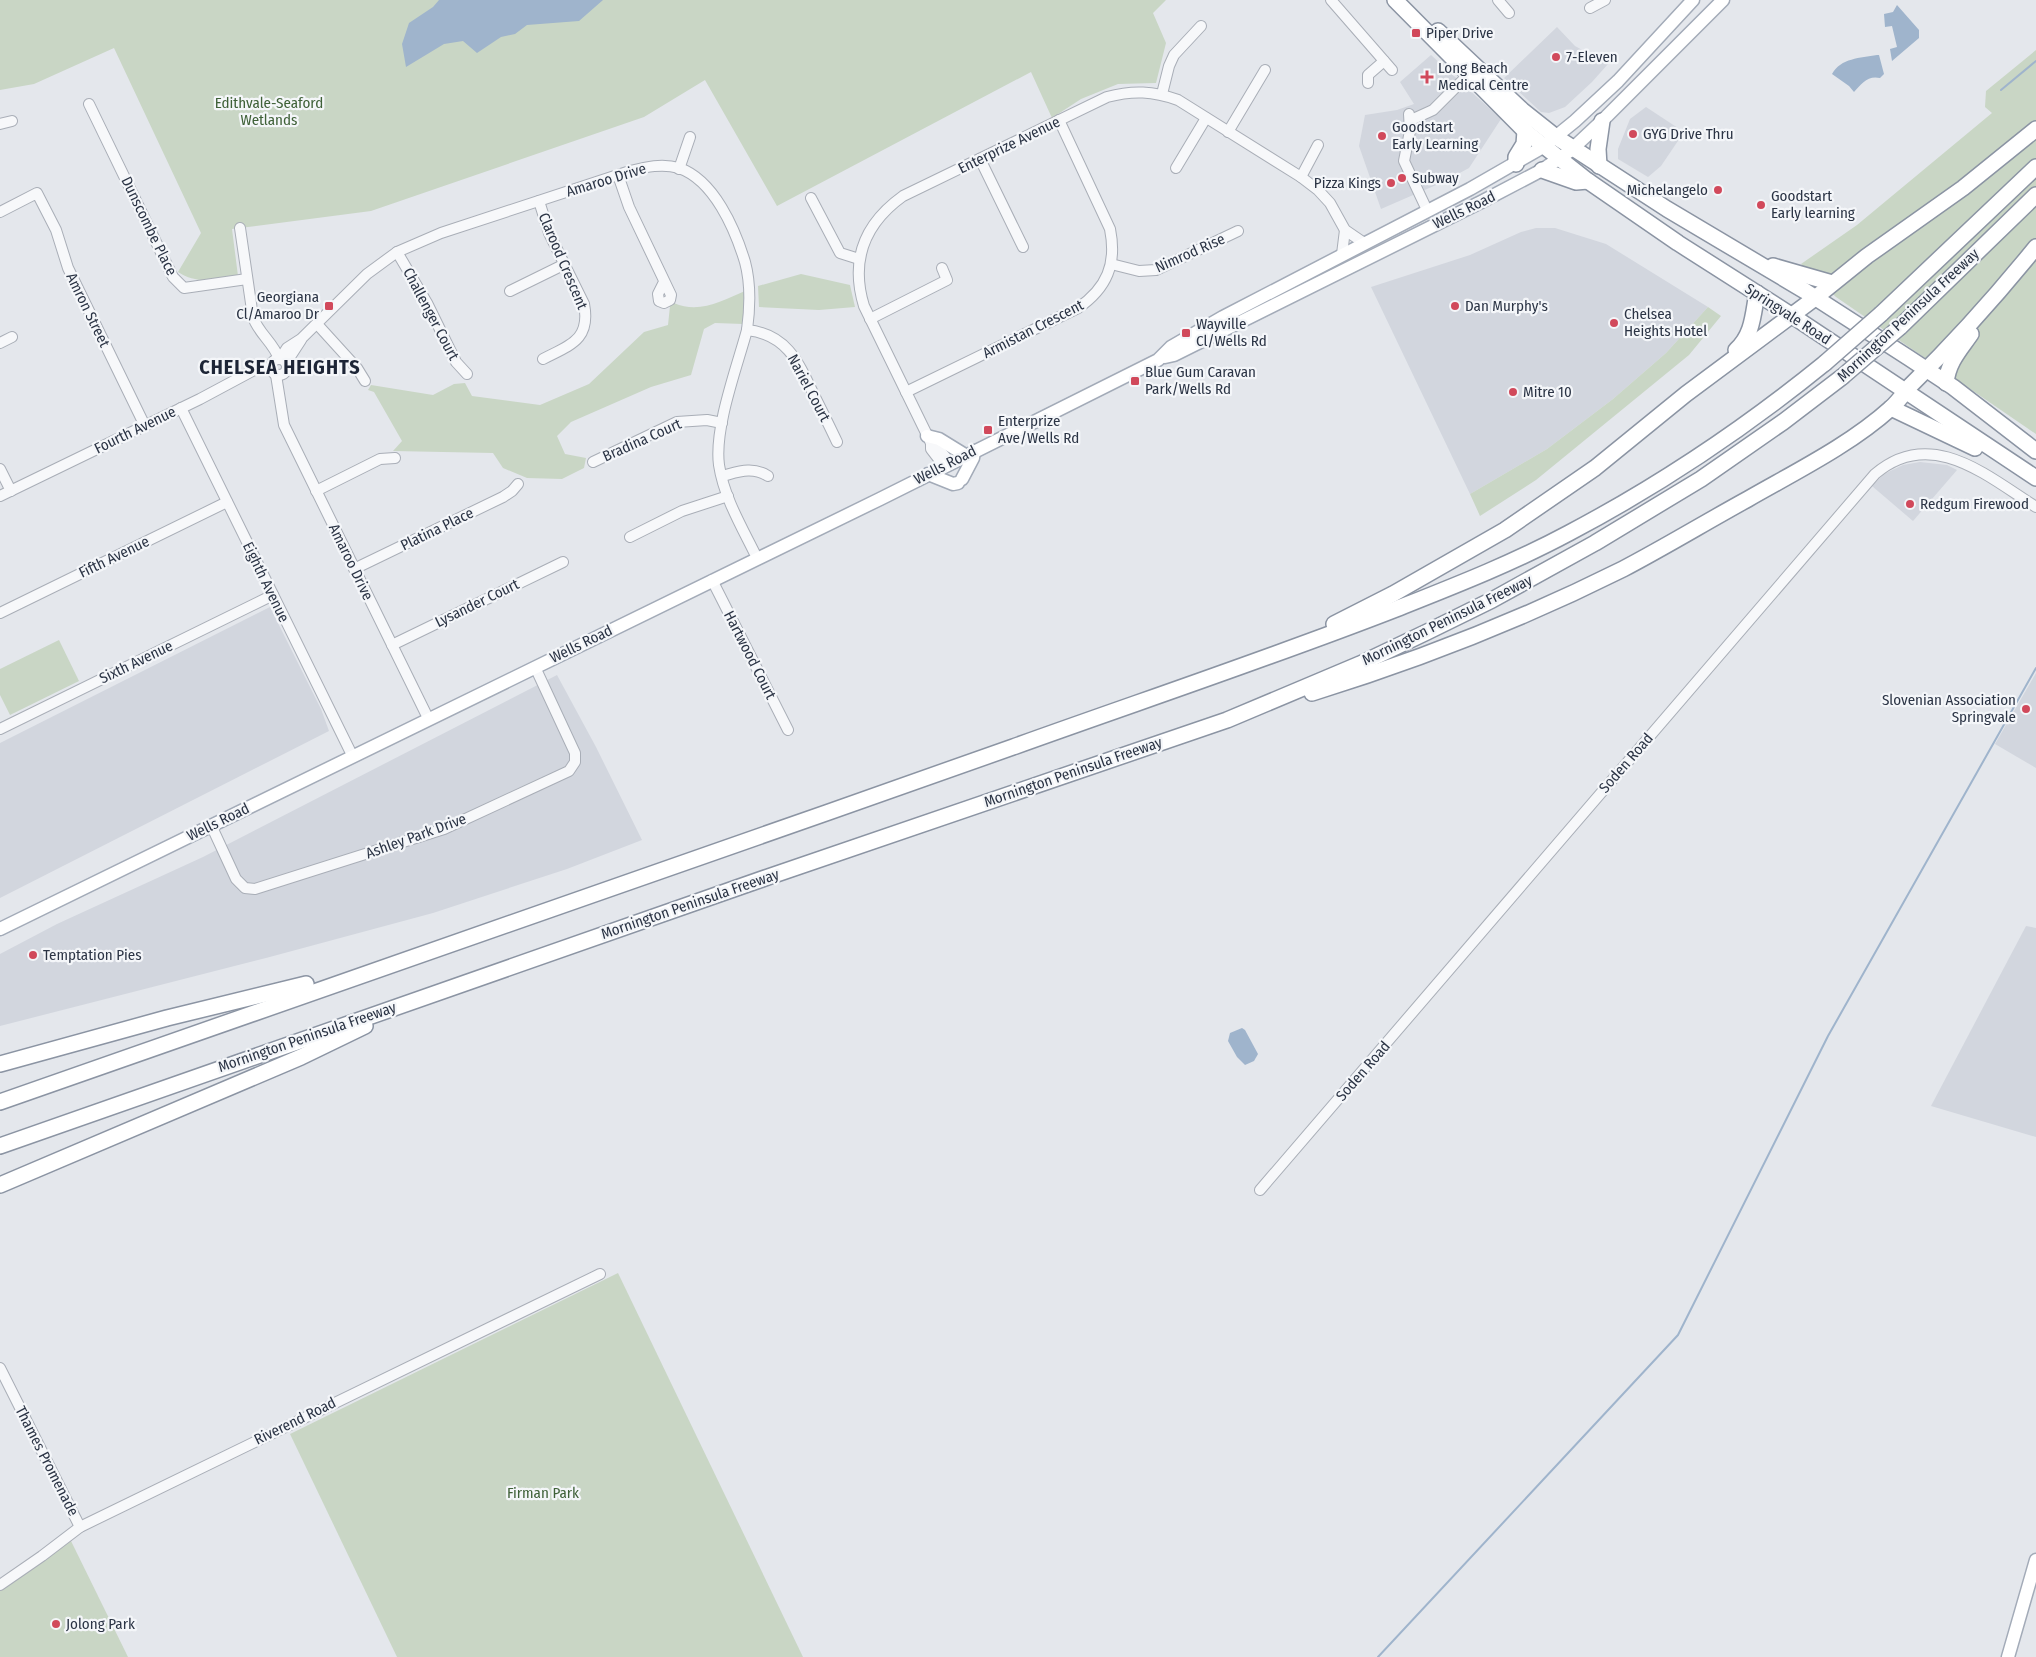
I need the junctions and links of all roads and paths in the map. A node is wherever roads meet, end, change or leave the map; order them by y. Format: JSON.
{"nodes":[{"id":1,"x":1331,"y":0,"type":"edge"},
{"id":2,"x":1395,"y":0,"type":"edge"},
{"id":3,"x":1404,"y":0,"type":"edge"},
{"id":4,"x":1498,"y":0,"type":"edge"},
{"id":5,"x":1605,"y":0,"type":"edge"},
{"id":6,"x":1694,"y":0,"type":"edge"},
{"id":7,"x":1723,"y":0,"type":"edge"},
{"id":8,"x":1590,"y":8,"type":"edge"},
{"id":9,"x":1509,"y":14,"type":"dead end"},
{"id":10,"x":1201,"y":26,"type":"dead end"},
{"id":11,"x":1384,"y":61,"type":"junction"},
{"id":12,"x":1265,"y":70,"type":"dead end"},
{"id":13,"x":1392,"y":70,"type":"dead end"},
{"id":14,"x":1473,"y":70,"type":"junction"},
{"id":15,"x":1368,"y":83,"type":"dead end"},
{"id":16,"x":1162,"y":94,"type":"junction"},
{"id":17,"x":89,"y":104,"type":"dead end"},
{"id":18,"x":1206,"y":118,"type":"junction"},
{"id":19,"x":1059,"y":120,"type":"junction"},
{"id":20,"x":12,"y":121,"type":"dead end"},
{"id":21,"x":1602,"y":121,"type":"junction"},
{"id":22,"x":0,"y":124,"type":"edge"},
{"id":23,"x":2036,"y":129,"type":"edge"},
{"id":24,"x":1525,"y":131,"type":"junction"},
{"id":25,"x":1228,"y":132,"type":"junction"},
{"id":26,"x":1556,"y":136,"type":"junction"},
{"id":27,"x":690,"y":137,"type":"dead end"},
{"id":28,"x":1318,"y":145,"type":"dead end"},
{"id":29,"x":1543,"y":147,"type":"junction"},
{"id":30,"x":1573,"y":148,"type":"junction"},
{"id":31,"x":1559,"y":158,"type":"junction"},
{"id":32,"x":980,"y":159,"type":"junction"},
{"id":33,"x":1516,"y":164,"type":"junction"},
{"id":34,"x":1599,"y":166,"type":"junction"},
{"id":35,"x":2036,"y":167,"type":"edge"},
{"id":36,"x":679,"y":168,"type":"junction"},
{"id":37,"x":1176,"y":168,"type":"dead end"},
{"id":38,"x":1542,"y":170,"type":"junction"},
{"id":39,"x":618,"y":175,"type":"junction"},
{"id":40,"x":1301,"y":177,"type":"junction"},
{"id":41,"x":1588,"y":181,"type":"junction"},
{"id":42,"x":2036,"y":195,"type":"edge"},
{"id":43,"x":811,"y":198,"type":"dead end"},
{"id":44,"x":539,"y":201,"type":"junction"},
{"id":45,"x":1427,"y":210,"type":"junction"},
{"id":46,"x":0,"y":212,"type":"edge"},
{"id":47,"x":240,"y":228,"type":"dead end"},
{"id":48,"x":1345,"y":230,"type":"junction"},
{"id":49,"x":1238,"y":231,"type":"dead end"},
{"id":50,"x":1364,"y":243,"type":"junction"},
{"id":51,"x":1022,"y":247,"type":"dead end"},
{"id":52,"x":2036,"y":247,"type":"edge"},
{"id":53,"x":397,"y":252,"type":"junction"},
{"id":54,"x":1342,"y":254,"type":"junction"},
{"id":55,"x":859,"y":259,"type":"junction"},
{"id":56,"x":1757,"y":263,"type":"junction"},
{"id":57,"x":564,"y":264,"type":"junction"},
{"id":58,"x":1111,"y":264,"type":"junction"},
{"id":59,"x":2021,"y":266,"type":"junction"},
{"id":60,"x":942,"y":268,"type":"dead end"},
{"id":61,"x":247,"y":279,"type":"junction"},
{"id":62,"x":664,"y":282,"type":"dead end"},
{"id":63,"x":1832,"y":283,"type":"junction"},
{"id":64,"x":510,"y":291,"type":"dead end"},
{"id":65,"x":1757,"y":293,"type":"junction"},
{"id":66,"x":1815,"y":298,"type":"junction"},
{"id":67,"x":1791,"y":316,"type":"junction"},
{"id":68,"x":870,"y":319,"type":"junction"},
{"id":69,"x":316,"y":324,"type":"junction"},
{"id":70,"x":747,"y":330,"type":"junction"},
{"id":71,"x":264,"y":337,"type":"junction"},
{"id":72,"x":12,"y":338,"type":"dead end"},
{"id":73,"x":301,"y":339,"type":"junction"},
{"id":74,"x":0,"y":343,"type":"edge"},
{"id":75,"x":273,"y":347,"type":"junction"},
{"id":76,"x":287,"y":348,"type":"junction"},
{"id":77,"x":1162,"y":357,"type":"junction"},
{"id":78,"x":543,"y":359,"type":"dead end"},
{"id":79,"x":279,"y":366,"type":"junction"},
{"id":80,"x":1926,"y":370,"type":"junction"},
{"id":81,"x":467,"y":374,"type":"dead end"},
{"id":82,"x":364,"y":382,"type":"dead end"},
{"id":83,"x":1946,"y":383,"type":"junction"},
{"id":84,"x":1905,"y":391,"type":"junction"},
{"id":85,"x":906,"y":392,"type":"junction"},
{"id":86,"x":1686,"y":394,"type":"junction"},
{"id":87,"x":181,"y":408,"type":"junction"},
{"id":88,"x":1891,"y":408,"type":"junction"},
{"id":89,"x":722,"y":423,"type":"junction"},
{"id":90,"x":145,"y":426,"type":"junction"},
{"id":91,"x":929,"y":439,"type":"junction"},
{"id":92,"x":837,"y":442,"type":"dead end"},
{"id":93,"x":2036,"y":451,"type":"edge"},
{"id":94,"x":969,"y":453,"type":"junction"},
{"id":95,"x":395,"y":458,"type":"dead end"},
{"id":96,"x":593,"y":462,"type":"dead end"},
{"id":97,"x":947,"y":464,"type":"junction"},
{"id":98,"x":0,"y":469,"type":"edge"},
{"id":99,"x":928,"y":474,"type":"junction"},
{"id":100,"x":722,"y":476,"type":"junction"},
{"id":101,"x":768,"y":476,"type":"dead end"},
{"id":102,"x":2036,"y":478,"type":"edge"},
{"id":103,"x":518,"y":484,"type":"dead end"},
{"id":104,"x":11,"y":491,"type":"junction"},
{"id":105,"x":316,"y":491,"type":"junction"},
{"id":106,"x":0,"y":496,"type":"edge"},
{"id":107,"x":728,"y":496,"type":"junction"},
{"id":108,"x":227,"y":502,"type":"junction"},
{"id":109,"x":2036,"y":507,"type":"edge"},
{"id":110,"x":630,"y":537,"type":"dead end"},
{"id":111,"x":757,"y":558,"type":"junction"},
{"id":112,"x":563,"y":562,"type":"dead end"},
{"id":113,"x":354,"y":569,"type":"junction"},
{"id":114,"x":712,"y":580,"type":"junction"},
{"id":115,"x":273,"y":595,"type":"junction"},
{"id":116,"x":0,"y":613,"type":"edge"},
{"id":117,"x":392,"y":645,"type":"junction"},
{"id":118,"x":535,"y":667,"type":"junction"},
{"id":119,"x":1213,"y":676,"type":"junction"},
{"id":120,"x":428,"y":718,"type":"junction"},
{"id":121,"x":1228,"y":720,"type":"junction"},
{"id":122,"x":0,"y":729,"type":"edge"},
{"id":123,"x":788,"y":730,"type":"dead end"},
{"id":124,"x":352,"y":756,"type":"junction"},
{"id":125,"x":211,"y":826,"type":"junction"},
{"id":126,"x":0,"y":929,"type":"edge"},
{"id":127,"x":404,"y":960,"type":"junction"},
{"id":128,"x":427,"y":995,"type":"junction"},
{"id":129,"x":0,"y":1064,"type":"edge"},
{"id":130,"x":0,"y":1102,"type":"edge"},
{"id":131,"x":0,"y":1146,"type":"edge"},
{"id":132,"x":0,"y":1185,"type":"edge"},
{"id":133,"x":1260,"y":1190,"type":"dead end"},
{"id":134,"x":600,"y":1274,"type":"dead end"},
{"id":135,"x":0,"y":1368,"type":"edge"},
{"id":136,"x":80,"y":1527,"type":"junction"},
{"id":137,"x":2036,"y":1560,"type":"edge"},
{"id":138,"x":0,"y":1585,"type":"edge"},
{"id":139,"x":2008,"y":1657,"type":"edge"}],
"edges":[{"from":1,"to":11,"type":"street"},
{"from":2,"to":14,"type":"highway"},
{"from":3,"to":14,"type":"highway"},
{"from":4,"to":9,"type":"street"},
{"from":5,"to":8,"type":"street"},
{"from":6,"to":26,"type":"main road","name":"Wells Road"},
{"from":7,"to":21,"type":"main road","name":"Wells Road"},
{"from":10,"to":16,"type":"street"},
{"from":11,"to":13,"type":"street"},
{"from":11,"to":15,"type":"street"},
{"from":12,"to":25,"type":"street"},
{"from":14,"to":24,"type":"highway","name":"Springvale Road"},
{"from":14,"to":26,"type":"highway","name":"Springvale Road"},
{"from":14,"to":45,"type":"street"},
{"from":16,"to":18,"type":"street","name":"Enterprize Avenue"},
{"from":16,"to":19,"type":"street","name":"Enterprize Avenue"},
{"from":17,"to":61,"type":"street","name":"Dunscombe Place"},
{"from":18,"to":25,"type":"street","name":"Enterprize Avenue"},
{"from":18,"to":37,"type":"street"},
{"from":19,"to":32,"type":"street","name":"Enterprize Avenue"},
{"from":19,"to":58,"type":"street","name":"Armistan Crescent"},
{"from":20,"to":22,"type":"street"},
{"from":21,"to":30,"type":"main road","name":"Wells Road"},
{"from":21,"to":34,"type":"highway"},
{"from":23,"to":63,"type":"highway"},
{"from":24,"to":29,"type":"highway","name":"Springvale Road"},
{"from":24,"to":33,"type":"highway"},
{"from":25,"to":40,"type":"street","name":"Enterprize Avenue"},
{"from":26,"to":29,"type":"main road","name":"Wells Road"},
{"from":26,"to":30,"type":"highway","name":"Springvale Road"},
{"from":27,"to":36,"type":"street"},
{"from":28,"to":40,"type":"street"},
{"from":29,"to":31,"type":"highway","name":"Springvale Road"},
{"from":29,"to":33,"type":"main road","name":"Wells Road"},
{"from":30,"to":31,"type":"main road","name":"Wells Road"},
{"from":30,"to":34,"type":"highway","name":"Springvale Road"},
{"from":31,"to":38,"type":"main road","name":"Wells Road"},
{"from":31,"to":41,"type":"highway","name":"Springvale Road"},
{"from":32,"to":51,"type":"street"},
{"from":32,"to":55,"type":"street","name":"Enterprize Avenue"},
{"from":33,"to":45,"type":"main road","name":"Wells Road"},
{"from":34,"to":56,"type":"highway","name":"Springvale Road"},
{"from":35,"to":119,"type":"highway","name":"Mornington Peninsula Freeway","bridge":true},
{"from":36,"to":39,"type":"street","name":"Amaroo Drive"},
{"from":36,"to":70,"type":"street","name":"Amaroo Drive"},
{"from":38,"to":41,"type":"highway"},
{"from":38,"to":77,"type":"main road","name":"Wells Road"},
{"from":39,"to":44,"type":"street","name":"Amaroo Drive"},
{"from":39,"to":62,"type":"street"},
{"from":40,"to":48,"type":"street","name":"Enterprize Avenue"},
{"from":41,"to":65,"type":"highway","name":"Springvale Road"},
{"from":42,"to":121,"type":"highway","name":"Mornington Peninsula Freeway","bridge":true},
{"from":43,"to":55,"type":"street"},
{"from":44,"to":53,"type":"street","name":"Amaroo Drive"},
{"from":44,"to":57,"type":"street","name":"Clarood Crescent"},
{"from":45,"to":50,"type":"main road","name":"Wells Road"},
{"from":46,"to":90,"type":"street","name":"Amron Street"},
{"from":47,"to":61,"type":"street"},
{"from":48,"to":50,"type":"street","name":"Enterprize Avenue"},
{"from":48,"to":54,"type":"street"},
{"from":49,"to":58,"type":"street","name":"Nimrod Rise"},
{"from":50,"to":54,"type":"main road","name":"Wells Road"},
{"from":52,"to":59,"type":"highway"},
{"from":53,"to":69,"type":"street","name":"Amaroo Drive"},
{"from":53,"to":81,"type":"street","name":"Challenger Court"},
{"from":54,"to":77,"type":"main road","name":"Wells Road"},
{"from":55,"to":68,"type":"street","name":"Enterprize Avenue"},
{"from":56,"to":63,"type":"highway"},
{"from":56,"to":66,"type":"highway","name":"Springvale Road"},
{"from":57,"to":64,"type":"street"},
{"from":57,"to":78,"type":"street","name":"Clarood Crescent"},
{"from":58,"to":85,"type":"street","name":"Armistan Crescent"},
{"from":59,"to":80,"type":"highway"},
{"from":59,"to":83,"type":"highway"},
{"from":60,"to":68,"type":"street"},
{"from":61,"to":71,"type":"street"},
{"from":63,"to":66,"type":"highway"},
{"from":65,"to":67,"type":"highway","name":"Springvale Road"},
{"from":65,"to":86,"type":"highway"},
{"from":66,"to":67,"type":"highway"},
{"from":66,"to":80,"type":"highway","name":"Springvale Road"},
{"from":67,"to":84,"type":"highway","name":"Springvale Road"},
{"from":67,"to":86,"type":"highway"},
{"from":68,"to":85,"type":"street","name":"Enterprize Avenue"},
{"from":69,"to":73,"type":"street","name":"Amaroo Drive"},
{"from":69,"to":82,"type":"street"},
{"from":70,"to":89,"type":"street","name":"Amaroo Drive"},
{"from":70,"to":92,"type":"street","name":"Nariel Court"},
{"from":71,"to":75,"type":"street"},
{"from":71,"to":79,"type":"street"},
{"from":72,"to":74,"type":"street"},
{"from":73,"to":76,"type":"street","name":"Amaroo Drive"},
{"from":73,"to":79,"type":"street","name":"Amaroo Drive"},
{"from":75,"to":76,"type":"street"},
{"from":75,"to":79,"type":"street"},
{"from":76,"to":79,"type":"street","name":"Amaroo Drive"},
{"from":77,"to":94,"type":"main road","name":"Wells Road"},
{"from":79,"to":87,"type":"street","name":"Fourth Avenue"},
{"from":79,"to":105,"type":"street","name":"Amaroo Drive"},
{"from":80,"to":83,"type":"highway","name":"Springvale Road"},
{"from":80,"to":84,"type":"highway"},
{"from":83,"to":93,"type":"highway","name":"Springvale Road"},
{"from":84,"to":88,"type":"highway"},
{"from":84,"to":102,"type":"highway","name":"Springvale Road"},
{"from":85,"to":91,"type":"street","name":"Enterprize Avenue"},
{"from":86,"to":119,"type":"highway"},
{"from":87,"to":90,"type":"street","name":"Fourth Avenue"},
{"from":87,"to":108,"type":"street","name":"Eighth Avenue"},
{"from":88,"to":102,"type":"highway"},
{"from":88,"to":121,"type":"highway"},
{"from":89,"to":96,"type":"street","name":"Bradina Court"},
{"from":89,"to":100,"type":"street","name":"Amaroo Drive"},
{"from":90,"to":104,"type":"street","name":"Fourth Avenue"},
{"from":91,"to":94,"type":"main road"},
{"from":91,"to":97,"type":"street","name":"Enterprize Avenue"},
{"from":94,"to":97,"type":"main road","name":"Wells Road"},
{"from":94,"to":99,"type":"main road"},
{"from":95,"to":105,"type":"street"},
{"from":97,"to":99,"type":"main road","name":"Wells Road"},
{"from":98,"to":104,"type":"street"},
{"from":99,"to":111,"type":"main road","name":"Wells Road"},
{"from":100,"to":101,"type":"street"},
{"from":100,"to":107,"type":"street","name":"Amaroo Drive"},
{"from":103,"to":113,"type":"street","name":"Platina Place"},
{"from":104,"to":106,"type":"street","name":"Fourth Avenue"},
{"from":105,"to":113,"type":"street","name":"Amaroo Drive"},
{"from":107,"to":110,"type":"street"},
{"from":107,"to":111,"type":"street","name":"Amaroo Drive"},
{"from":108,"to":115,"type":"street","name":"Eighth Avenue"},
{"from":108,"to":116,"type":"street","name":"Fifth Avenue"},
{"from":109,"to":133,"type":"street","name":"Soden Road"},
{"from":111,"to":114,"type":"main road","name":"Wells Road"},
{"from":112,"to":117,"type":"street","name":"Lysander Court"},
{"from":113,"to":117,"type":"street","name":"Amaroo Drive"},
{"from":114,"to":118,"type":"main road","name":"Wells Road"},
{"from":114,"to":123,"type":"street","name":"Hartwood Court"},
{"from":115,"to":122,"type":"street","name":"Sixth Avenue"},
{"from":115,"to":124,"type":"street","name":"Eighth Avenue"},
{"from":117,"to":120,"type":"street","name":"Amaroo Drive"},
{"from":118,"to":120,"type":"main road","name":"Wells Road"},
{"from":118,"to":125,"type":"street","name":"Ashley Park Drive"},
{"from":119,"to":127,"type":"highway","name":"Mornington Peninsula Freeway"},
{"from":120,"to":124,"type":"main road","name":"Wells Road"},
{"from":121,"to":128,"type":"highway","name":"Mornington Peninsula Freeway"},
{"from":124,"to":125,"type":"main road","name":"Wells Road"},
{"from":125,"to":126,"type":"main road","name":"Wells Road"},
{"from":127,"to":129,"type":"highway"},
{"from":127,"to":130,"type":"highway","name":"Mornington Peninsula Freeway"},
{"from":128,"to":131,"type":"highway","name":"Mornington Peninsula Freeway"},
{"from":128,"to":132,"type":"highway"},
{"from":134,"to":136,"type":"street","name":"Riverend Road"},
{"from":135,"to":136,"type":"street","name":"Thames Promenade"},
{"from":136,"to":138,"type":"street","name":"Riverend Road"},
{"from":137,"to":139,"type":"main road"}]}
